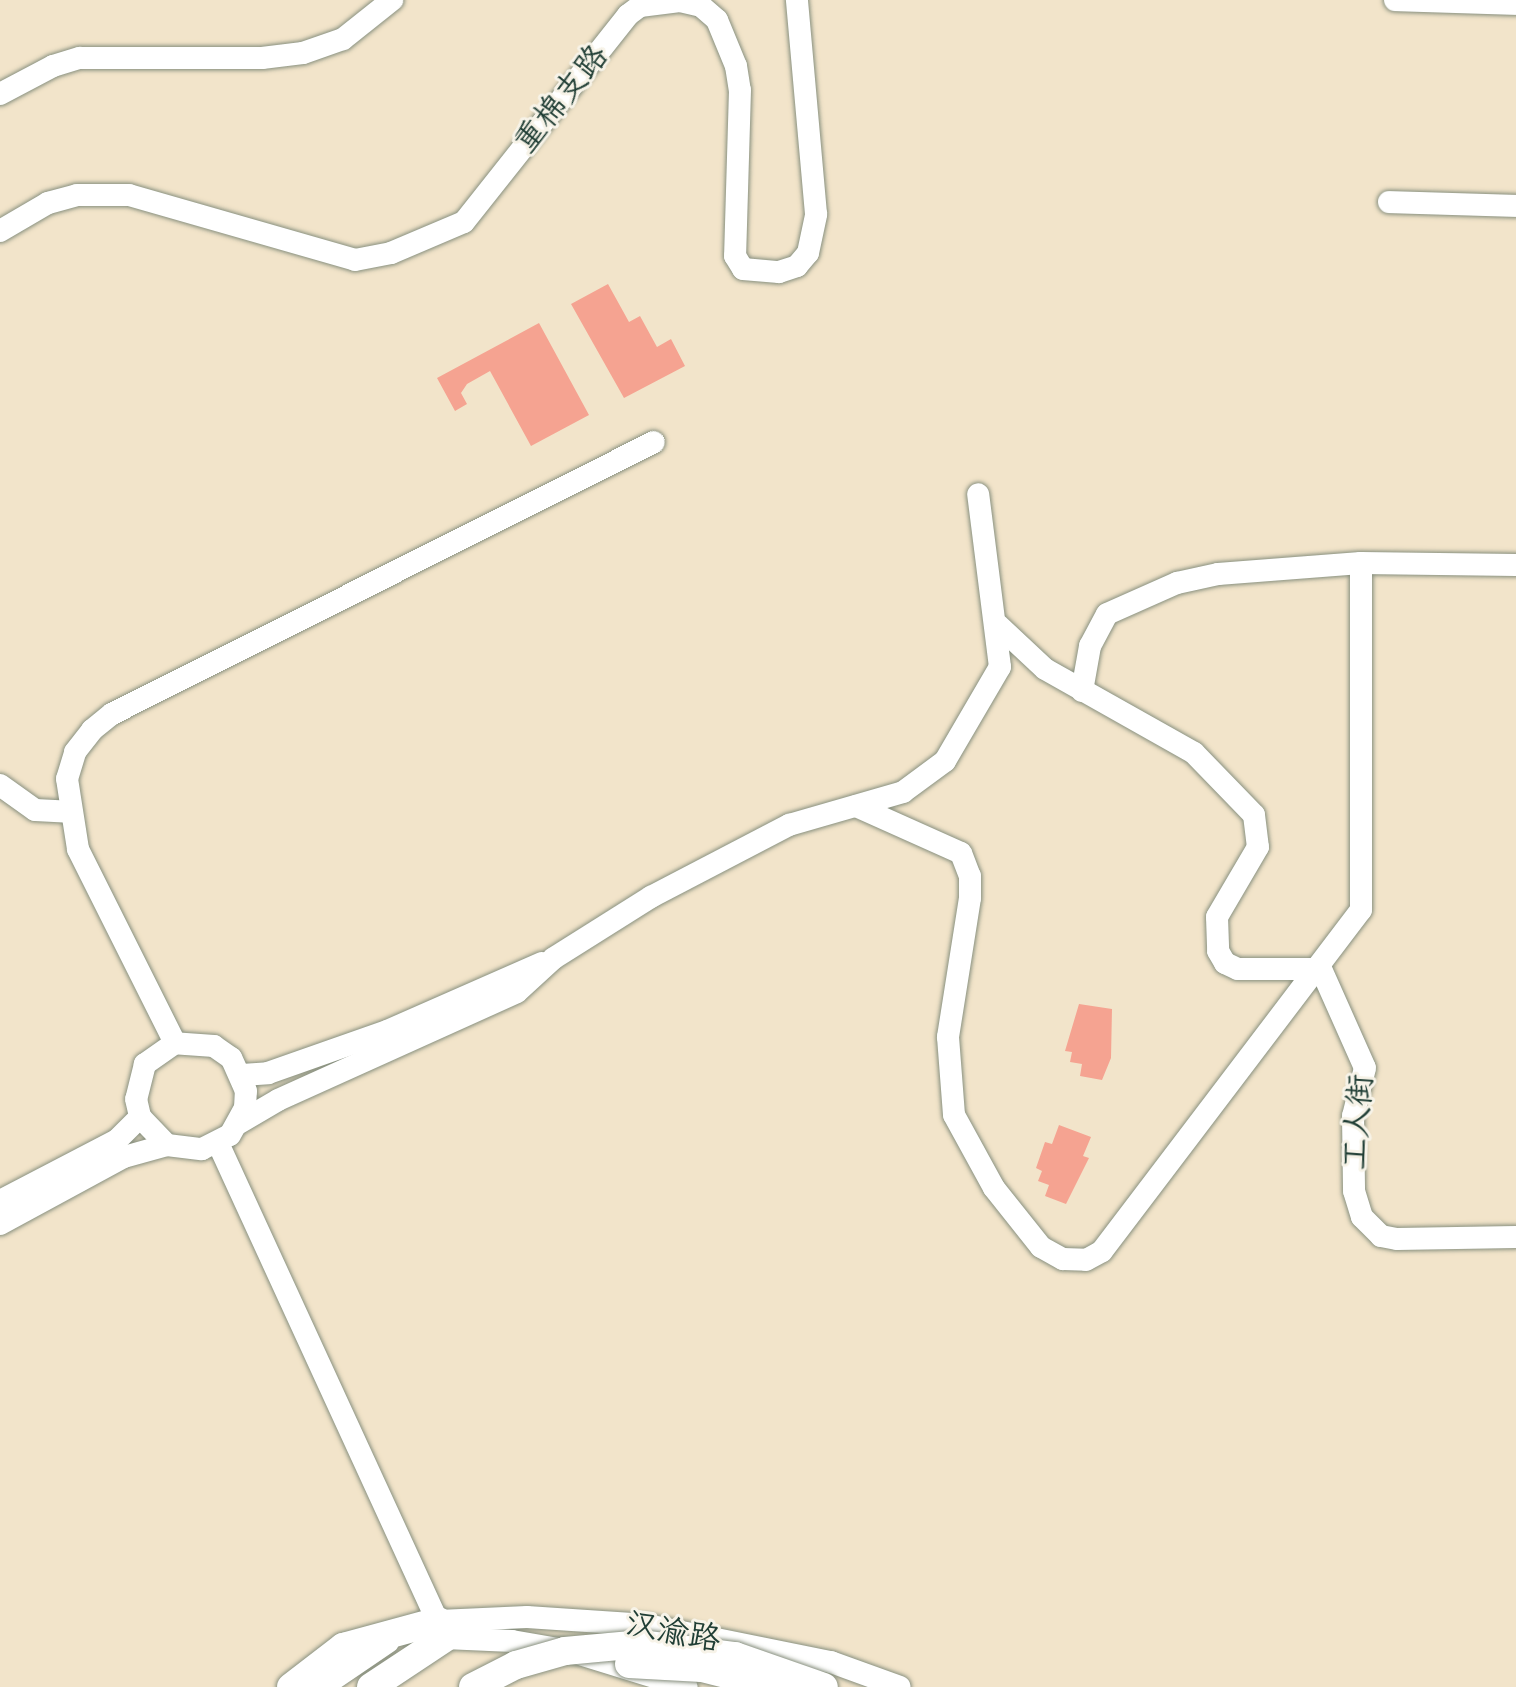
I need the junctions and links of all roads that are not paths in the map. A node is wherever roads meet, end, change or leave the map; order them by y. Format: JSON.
{"nodes":[{"id":1,"x":392,"y":0,"type":"edge"},
{"id":2,"x":797,"y":0,"type":"edge"},
{"id":3,"x":1395,"y":0,"type":"edge"},
{"id":4,"x":1516,"y":4,"type":"edge"},
{"id":5,"x":0,"y":94,"type":"edge"},
{"id":6,"x":1389,"y":202,"type":"dead end"},
{"id":7,"x":1516,"y":206,"type":"edge"},
{"id":8,"x":0,"y":231,"type":"edge"},
{"id":9,"x":654,"y":442,"type":"dead end"},
{"id":10,"x":978,"y":494,"type":"dead end"},
{"id":11,"x":1361,"y":563,"type":"junction"},
{"id":12,"x":1516,"y":565,"type":"edge"},
{"id":13,"x":998,"y":625,"type":"junction"},
{"id":14,"x":1082,"y":691,"type":"junction"},
{"id":15,"x":0,"y":785,"type":"edge"},
{"id":16,"x":856,"y":806,"type":"junction"},
{"id":17,"x":69,"y":812,"type":"junction"},
{"id":18,"x":554,"y":958,"type":"junction"},
{"id":19,"x":1321,"y":969,"type":"junction"},
{"id":20,"x":175,"y":1043,"type":"junction"},
{"id":21,"x":242,"y":1075,"type":"junction"},
{"id":22,"x":140,"y":1117,"type":"junction"},
{"id":23,"x":239,"y":1123,"type":"junction"},
{"id":24,"x":218,"y":1143,"type":"junction"},
{"id":25,"x":167,"y":1145,"type":"junction"},
{"id":26,"x":0,"y":1201,"type":"edge"},
{"id":27,"x":0,"y":1224,"type":"edge"},
{"id":28,"x":1516,"y":1237,"type":"edge"},
{"id":29,"x":442,"y":1630,"type":"junction"},
{"id":30,"x":291,"y":1687,"type":"edge"},
{"id":31,"x":322,"y":1687,"type":"edge"},
{"id":32,"x":355,"y":1687,"type":"edge"},
{"id":33,"x":371,"y":1687,"type":"edge"},
{"id":34,"x":473,"y":1687,"type":"edge"},
{"id":35,"x":511,"y":1687,"type":"edge"},
{"id":36,"x":687,"y":1687,"type":"edge"},
{"id":37,"x":775,"y":1687,"type":"edge"},
{"id":38,"x":824,"y":1687,"type":"edge"},
{"id":39,"x":900,"y":1687,"type":"edge"}],
"edges":[{"from":1,"to":5,"type":"street"},
{"from":2,"to":8,"type":"street","name":"重棉支路"},
{"from":3,"to":4,"type":"street"},
{"from":6,"to":7,"type":"street"},
{"from":9,"to":17,"type":"street"},
{"from":10,"to":13,"type":"street"},
{"from":11,"to":12,"type":"street"},
{"from":11,"to":14,"type":"street"},
{"from":11,"to":19,"type":"street"},
{"from":13,"to":14,"type":"street"},
{"from":13,"to":16,"type":"street"},
{"from":14,"to":19,"type":"street"},
{"from":15,"to":17,"type":"street"},
{"from":16,"to":18,"type":"street"},
{"from":16,"to":19,"type":"street"},
{"from":17,"to":20,"type":"street"},
{"from":18,"to":21,"type":"street"},
{"from":18,"to":23,"type":"street"},
{"from":19,"to":28,"type":"street","name":"工人街"},
{"from":20,"to":21,"type":"street"},
{"from":20,"to":22,"type":"street"},
{"from":21,"to":23,"type":"street"},
{"from":22,"to":25,"type":"street"},
{"from":22,"to":26,"type":"street"},
{"from":23,"to":24,"type":"street"},
{"from":24,"to":25,"type":"street"},
{"from":24,"to":29,"type":"street"},
{"from":25,"to":27,"type":"street"},
{"from":29,"to":30,"type":"main road"},
{"from":29,"to":31,"type":"street"},
{"from":29,"to":32,"type":"street","name":"汉渝路"},
{"from":29,"to":33,"type":"main road"},
{"from":29,"to":36,"type":"street","name":"汉渝路"},
{"from":29,"to":39,"type":"street","name":"汉渝路"},
{"from":34,"to":38,"type":"main road","bridge":true},
{"from":35,"to":37,"type":"main road","bridge":true}]}
